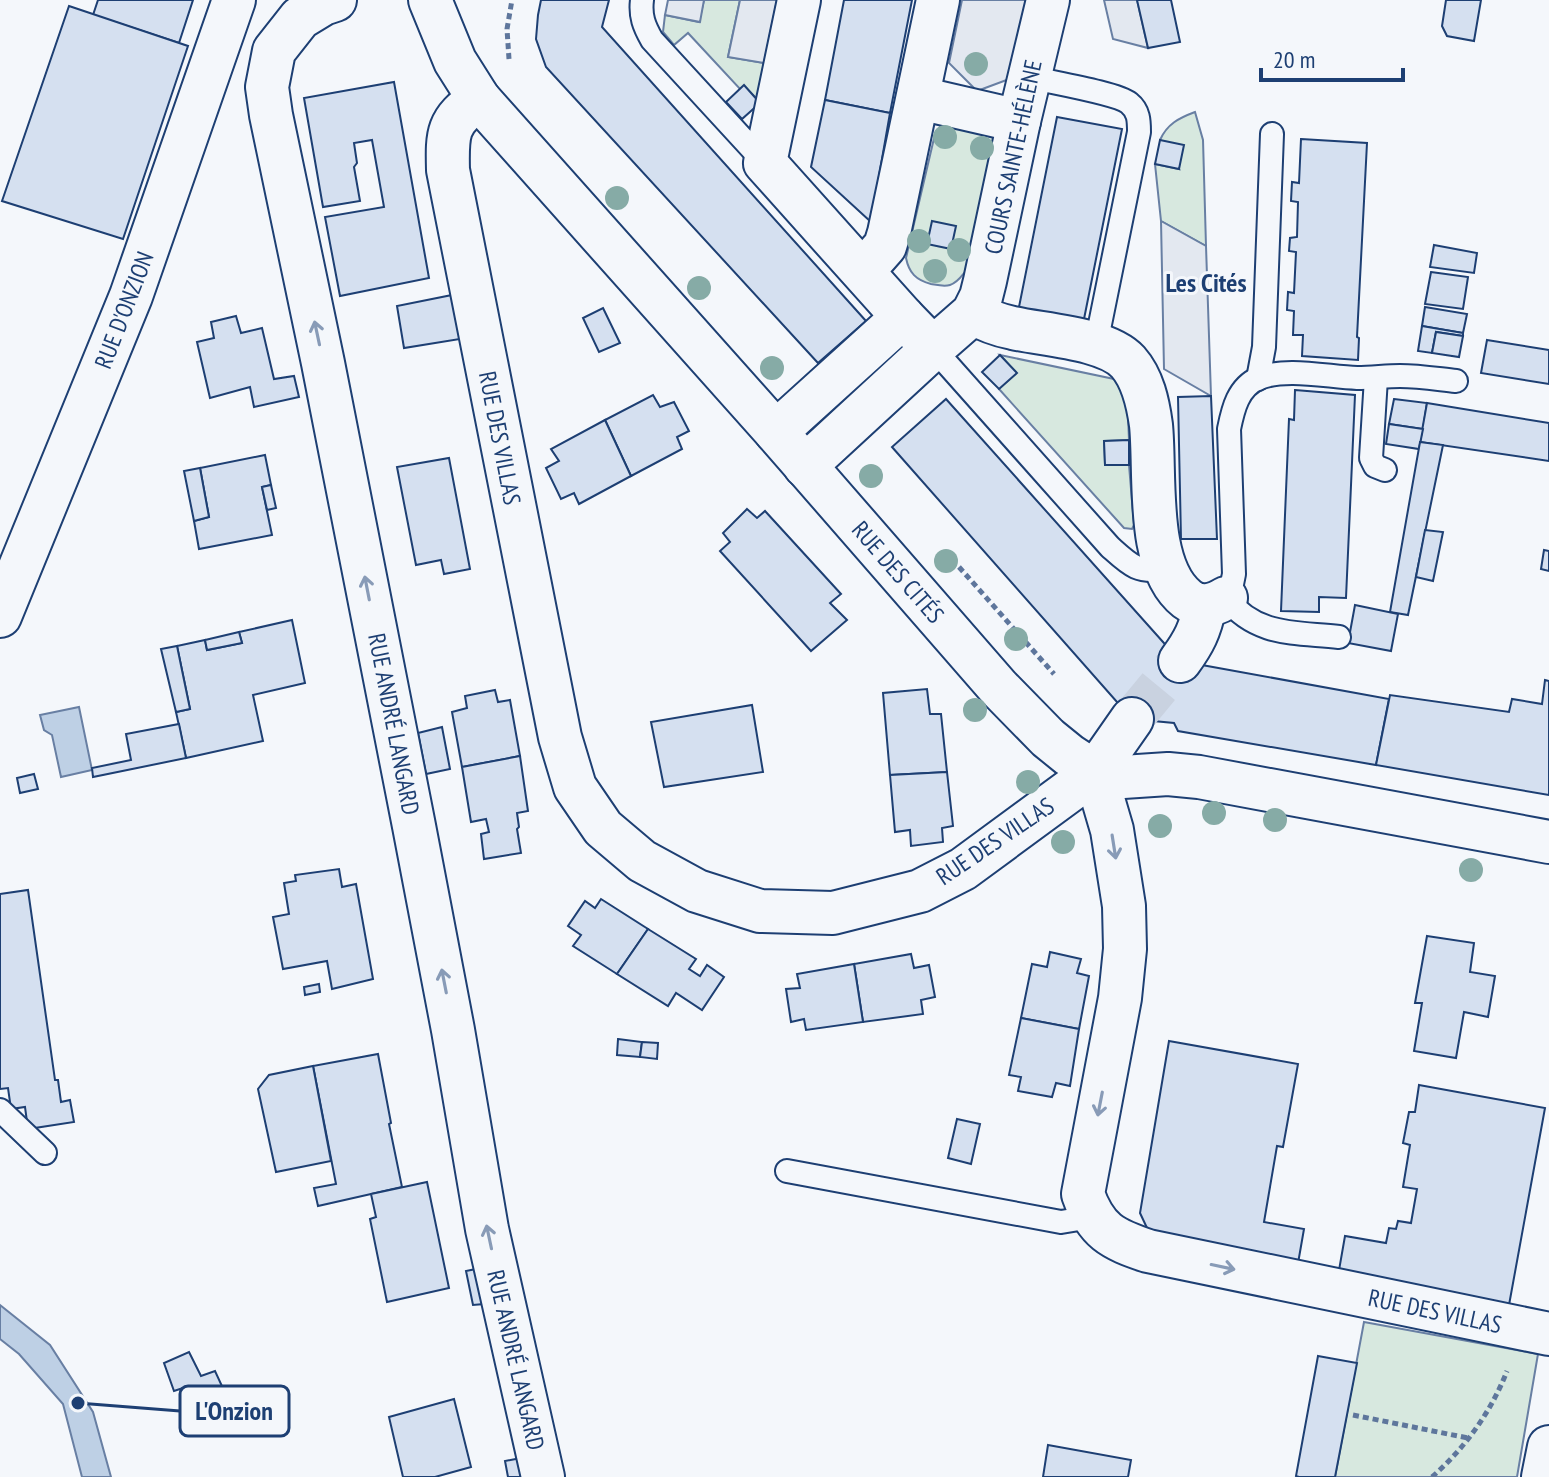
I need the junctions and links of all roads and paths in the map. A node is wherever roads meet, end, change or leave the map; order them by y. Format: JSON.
{"nodes":[{"id":1,"x":234,"y":0,"type":"edge"},
{"id":2,"x":335,"y":0,"type":"edge"},
{"id":3,"x":430,"y":0,"type":"edge"},
{"id":4,"x":642,"y":0,"type":"edge"},
{"id":5,"x":799,"y":0,"type":"edge"},
{"id":6,"x":938,"y":0,"type":"edge"},
{"id":7,"x":1048,"y":0,"type":"edge"},
{"id":8,"x":1030,"y":77,"type":"junction"},
{"id":9,"x":919,"y":98,"type":"junction"},
{"id":10,"x":479,"y":99,"type":"junction"},
{"id":11,"x":1019,"y":121,"type":"junction"},
{"id":12,"x":1272,"y":134,"type":"dead end"},
{"id":13,"x":765,"y":163,"type":"junction"},
{"id":14,"x":863,"y":271,"type":"junction"},
{"id":15,"x":973,"y":313,"type":"junction"},
{"id":16,"x":903,"y":317,"type":"junction"},
{"id":17,"x":1096,"y":344,"type":"junction"},
{"id":18,"x":933,"y":348,"type":"junction"},
{"id":19,"x":1376,"y":378,"type":"junction"},
{"id":20,"x":1258,"y":379,"type":"junction"},
{"id":21,"x":1456,"y":381,"type":"dead end"},
{"id":22,"x":776,"y":432,"type":"junction"},
{"id":23,"x":805,"y":466,"type":"junction"},
{"id":24,"x":1385,"y":470,"type":"dead end"},
{"id":25,"x":1164,"y":569,"type":"junction"},
{"id":26,"x":1215,"y":602,"type":"junction"},
{"id":27,"x":0,"y":616,"type":"edge"},
{"id":28,"x":1339,"y":637,"type":"dead end"},
{"id":29,"x":1180,"y":661,"type":"tunnel mouth"},
{"id":30,"x":1132,"y":719,"type":"tunnel mouth"},
{"id":31,"x":1095,"y":772,"type":"junction"},
{"id":32,"x":1549,"y":842,"type":"edge"},
{"id":33,"x":0,"y":1110,"type":"edge"},
{"id":34,"x":45,"y":1153,"type":"dead end"},
{"id":35,"x":787,"y":1171,"type":"dead end"},
{"id":36,"x":1090,"y":1214,"type":"junction"},
{"id":37,"x":1534,"y":1331,"type":"edge"},
{"id":38,"x":1353,"y":1415,"type":"dead end"},
{"id":39,"x":1468,"y":1438,"type":"junction"},
{"id":40,"x":1549,"y":1447,"type":"edge"},
{"id":41,"x":543,"y":1477,"type":"edge"},
{"id":42,"x":1432,"y":1477,"type":"edge"},
{"id":43,"x":1543,"y":1477,"type":"edge"}],
"edges":[{"from":1,"to":27,"type":"street","name":"RUE D'ONZION"},
{"from":41,"to":2,"type":"street","name":"RUE ANDRÉ LANGARD","one_way":true},
{"from":3,"to":10,"type":"street","name":"RUE DES CITÉS"},
{"from":4,"to":13,"type":"lane"},
{"from":5,"to":13,"type":"street"},
{"from":6,"to":9,"type":"street"},
{"from":7,"to":8,"type":"street","name":"COURS SAINTE-HÉLÈNE"},
{"from":8,"to":11,"type":"street","name":"COURS SAINTE-HÉLÈNE"},
{"from":8,"to":17,"type":"lane"},
{"from":9,"to":11,"type":"street"},
{"from":9,"to":14,"type":"street"},
{"from":10,"to":22,"type":"street","name":"RUE DES CITÉS"},
{"from":10,"to":31,"type":"street","name":"RUE DES VILLAS"},
{"from":11,"to":15,"type":"street","name":"COURS SAINTE-HÉLÈNE"},
{"from":12,"to":20,"type":"lane"},
{"from":13,"to":14,"type":"street"},
{"from":14,"to":16,"type":"street"},
{"from":15,"to":17,"type":"street"},
{"from":15,"to":18,"type":"street","name":"COURS SAINTE-HÉLÈNE"},
{"from":16,"to":18,"type":"street"},
{"from":16,"to":22,"type":"street"},
{"from":17,"to":25,"type":"street"},
{"from":18,"to":23,"type":"street","name":"COURS SAINTE-HÉLÈNE"},
{"from":18,"to":25,"type":"lane"},
{"from":19,"to":20,"type":"lane"},
{"from":19,"to":21,"type":"lane"},
{"from":19,"to":24,"type":"lane"},
{"from":20,"to":26,"type":"lane"},
{"from":22,"to":23,"type":"street","name":"RUE DES CITÉS"},
{"from":23,"to":31,"type":"street","name":"RUE DES CITÉS"},
{"from":25,"to":26,"type":"street"},
{"from":26,"to":28,"type":"lane"},
{"from":26,"to":29,"type":"street"},
{"from":30,"to":31,"type":"street","name":"RUE DES VILLAS"},
{"from":31,"to":32,"type":"street","name":"RUE DES CITÉS"},
{"from":31,"to":36,"type":"street","one_way":true},
{"from":33,"to":34,"type":"lane"},
{"from":35,"to":36,"type":"lane"},
{"from":36,"to":37,"type":"street","name":"RUE DES VILLAS","one_way":true},
{"from":37,"to":39,"type":"path"},
{"from":38,"to":39,"type":"path"},
{"from":39,"to":42,"type":"path"},
{"from":40,"to":43,"type":"street"}]}
